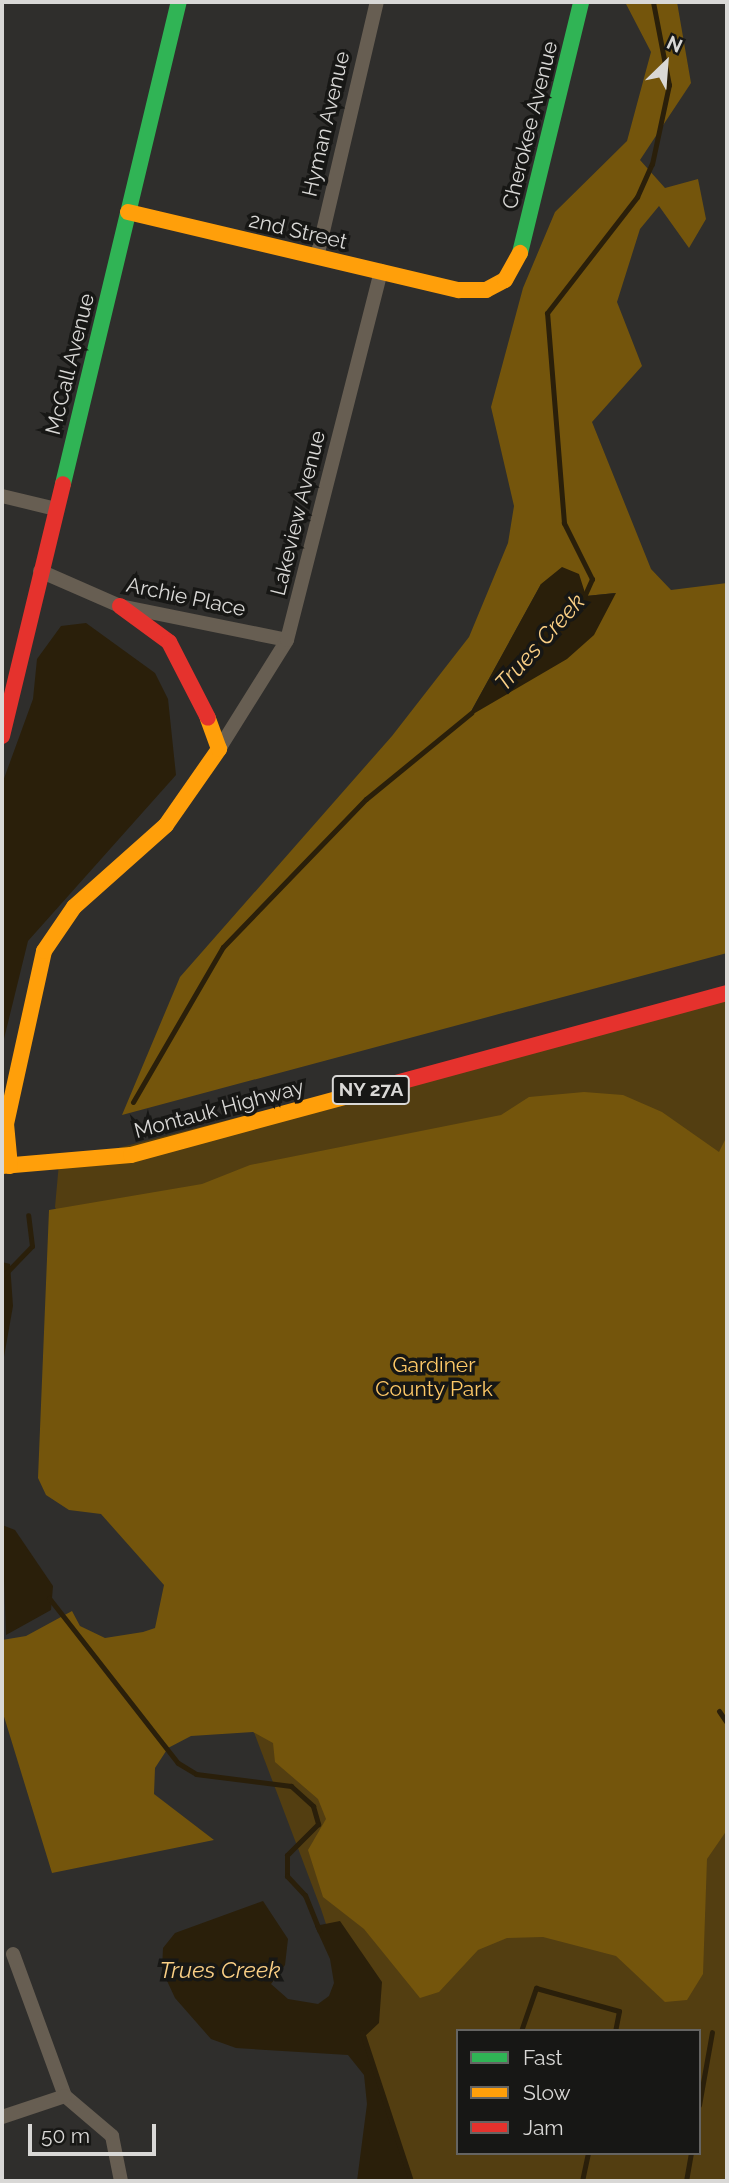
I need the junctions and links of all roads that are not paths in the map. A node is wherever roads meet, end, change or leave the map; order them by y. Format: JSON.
{"nodes":[{"id":1,"x":179,"y":2,"type":"edge"},
{"id":2,"x":377,"y":2,"type":"edge"},
{"id":3,"x":581,"y":2,"type":"edge"},
{"id":4,"x":128,"y":212,"type":"junction"},
{"id":5,"x":317,"y":257,"type":"junction"},
{"id":6,"x":519,"y":259,"type":"joint"},
{"id":7,"x":381,"y":271,"type":"junction"},
{"id":8,"x":2,"y":496,"type":"edge"},
{"id":9,"x":56,"y":509,"type":"junction"},
{"id":10,"x":40,"y":571,"type":"junction"},
{"id":11,"x":120,"y":606,"type":"junction"},
{"id":12,"x":287,"y":640,"type":"junction"},
{"id":13,"x":2,"y":736,"type":"edge"},
{"id":14,"x":219,"y":749,"type":"junction"},
{"id":15,"x":727,"y":993,"type":"edge"},
{"id":16,"x":6,"y":1166,"type":"edge"},
{"id":17,"x":13,"y":1954,"type":"dead end"},
{"id":18,"x":65,"y":2096,"type":"junction"},
{"id":19,"x":2,"y":2118,"type":"edge"},
{"id":20,"x":121,"y":2181,"type":"edge"}],
"edges":[{"from":1,"to":4,"type":"street","name":"McCall Avenue"},
{"from":2,"to":5,"type":"street","name":"Hyman Avenue"},
{"from":3,"to":6,"type":"street","name":"Cherokee Avenue"},
{"from":4,"to":5,"type":"street","name":"2nd Street"},
{"from":4,"to":9,"type":"street","name":"McCall Avenue"},
{"from":5,"to":7,"type":"street","name":"2nd Street"},
{"from":6,"to":7,"type":"street","name":"2nd Street"},
{"from":7,"to":12,"type":"street","name":"Lakeview Avenue"},
{"from":8,"to":9,"type":"street"},
{"from":9,"to":10,"type":"street","name":"McCall Avenue"},
{"from":10,"to":11,"type":"street","name":"Archie Place"},
{"from":10,"to":13,"type":"street","name":"McCall Avenue"},
{"from":11,"to":12,"type":"street","name":"Archie Place"},
{"from":11,"to":14,"type":"street"},
{"from":12,"to":14,"type":"street","name":"Lakeview Avenue"},
{"from":14,"to":16,"type":"street","name":"Lakeview Avenue"},
{"from":15,"to":16,"type":"street","name":"Montauk Highway","number":"NY 27A"},
{"from":17,"to":18,"type":"street"},
{"from":18,"to":19,"type":"street"},
{"from":18,"to":20,"type":"street"}]}
